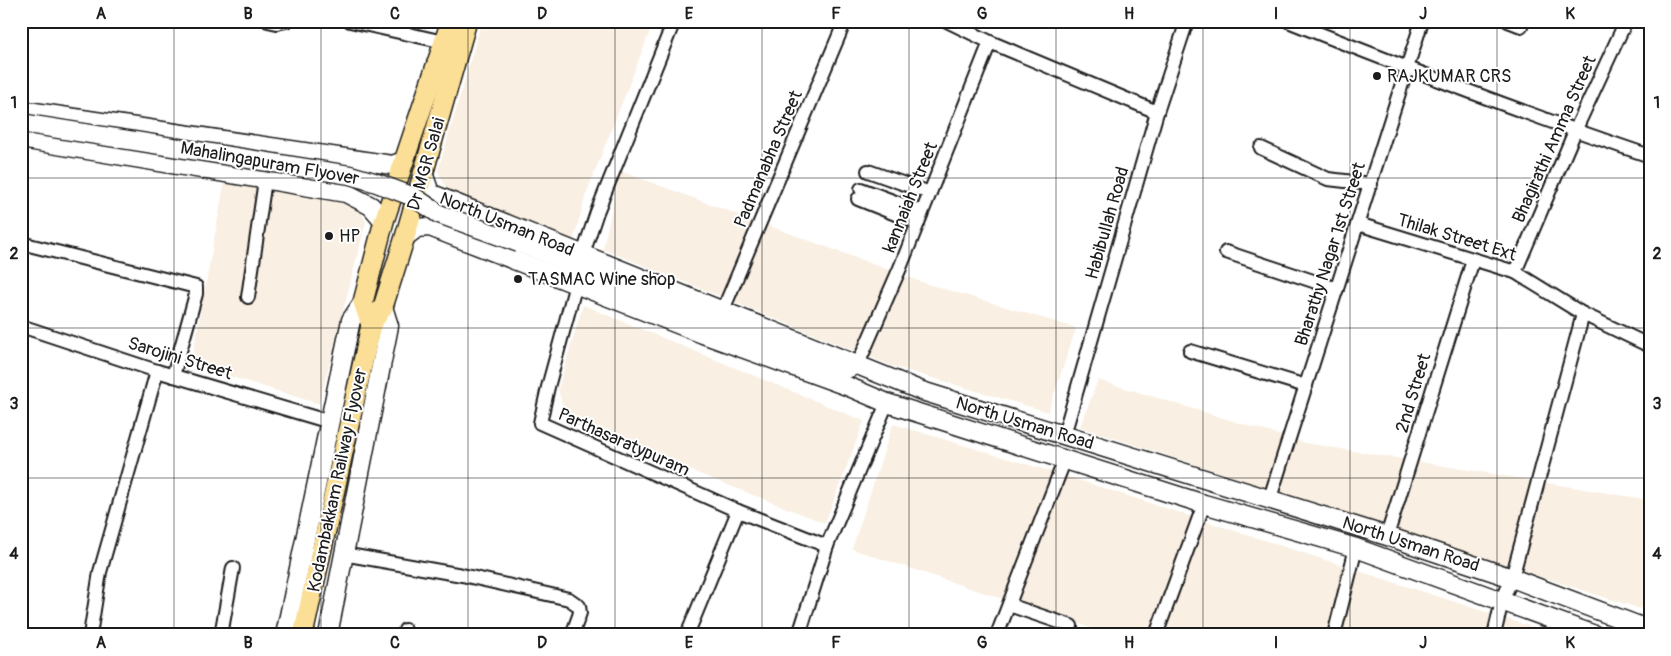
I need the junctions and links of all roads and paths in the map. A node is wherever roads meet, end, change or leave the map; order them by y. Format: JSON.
{"nodes":[{"id":1,"x":268,"y":21,"type":"edge"},
{"id":2,"x":286,"y":21,"type":"edge"},
{"id":3,"x":350,"y":21,"type":"edge"},
{"id":4,"x":451,"y":21,"type":"edge"},
{"id":5,"x":468,"y":21,"type":"edge"},
{"id":6,"x":674,"y":21,"type":"edge"},
{"id":7,"x":845,"y":21,"type":"edge"},
{"id":8,"x":947,"y":21,"type":"edge"},
{"id":9,"x":1187,"y":21,"type":"edge"},
{"id":10,"x":1288,"y":21,"type":"edge"},
{"id":11,"x":1422,"y":21,"type":"edge"},
{"id":12,"x":1508,"y":21,"type":"edge"},
{"id":13,"x":1626,"y":21,"type":"edge"},
{"id":14,"x":1521,"y":26,"type":"dead end"},
{"id":15,"x":444,"y":42,"type":"junction"},
{"id":16,"x":990,"y":42,"type":"junction"},
{"id":17,"x":1407,"y":69,"type":"junction"},
{"id":18,"x":21,"y":110,"type":"edge"},
{"id":19,"x":1157,"y":112,"type":"junction"},
{"id":20,"x":21,"y":123,"type":"edge"},
{"id":21,"x":1575,"y":131,"type":"junction"},
{"id":22,"x":21,"y":139,"type":"edge"},
{"id":23,"x":1261,"y":148,"type":"dead end"},
{"id":24,"x":1650,"y":156,"type":"edge"},
{"id":25,"x":404,"y":161,"type":"junction"},
{"id":26,"x":868,"y":170,"type":"dead end"},
{"id":27,"x":423,"y":174,"type":"junction"},
{"id":28,"x":265,"y":180,"type":"junction"},
{"id":29,"x":1371,"y":184,"type":"junction"},
{"id":30,"x":860,"y":194,"type":"dead end"},
{"id":31,"x":930,"y":194,"type":"junction"},
{"id":32,"x":474,"y":210,"type":"junction"},
{"id":33,"x":920,"y":218,"type":"junction"},
{"id":34,"x":384,"y":221,"type":"junction"},
{"id":35,"x":1358,"y":224,"type":"junction"},
{"id":36,"x":405,"y":237,"type":"junction"},
{"id":37,"x":462,"y":239,"type":"junction"},
{"id":38,"x":21,"y":243,"type":"edge"},
{"id":39,"x":1226,"y":252,"type":"dead end"},
{"id":40,"x":583,"y":254,"type":"junction"},
{"id":41,"x":1473,"y":260,"type":"junction"},
{"id":42,"x":1515,"y":272,"type":"junction"},
{"id":43,"x":576,"y":284,"type":"junction"},
{"id":44,"x":1337,"y":289,"type":"junction"},
{"id":45,"x":248,"y":297,"type":"dead end"},
{"id":46,"x":363,"y":302,"type":"junction"},
{"id":47,"x":384,"y":307,"type":"junction"},
{"id":48,"x":723,"y":310,"type":"junction"},
{"id":49,"x":1583,"y":314,"type":"junction"},
{"id":50,"x":21,"y":326,"type":"edge"},
{"id":51,"x":371,"y":328,"type":"junction"},
{"id":52,"x":1650,"y":346,"type":"edge"},
{"id":53,"x":1190,"y":350,"type":"dead end"},
{"id":54,"x":157,"y":371,"type":"junction"},
{"id":55,"x":849,"y":373,"type":"junction"},
{"id":56,"x":173,"y":376,"type":"junction"},
{"id":57,"x":1306,"y":386,"type":"junction"},
{"id":58,"x":887,"y":403,"type":"junction"},
{"id":59,"x":330,"y":422,"type":"junction"},
{"id":60,"x":1064,"y":435,"type":"junction"},
{"id":61,"x":1065,"y":459,"type":"junction"},
{"id":62,"x":1270,"y":498,"type":"junction"},
{"id":63,"x":1204,"y":504,"type":"junction"},
{"id":64,"x":738,"y":512,"type":"junction"},
{"id":65,"x":1387,"y":536,"type":"junction"},
{"id":66,"x":827,"y":546,"type":"junction"},
{"id":67,"x":1356,"y":548,"type":"junction"},
{"id":68,"x":343,"y":554,"type":"junction"},
{"id":69,"x":233,"y":568,"type":"dead end"},
{"id":70,"x":1512,"y":578,"type":"junction"},
{"id":71,"x":1502,"y":601,"type":"junction"},
{"id":72,"x":1009,"y":605,"type":"junction"},
{"id":73,"x":1071,"y":626,"type":"dead end"},
{"id":74,"x":1650,"y":630,"type":"edge"},
{"id":75,"x":90,"y":635,"type":"edge"},
{"id":76,"x":221,"y":635,"type":"edge"},
{"id":77,"x":285,"y":635,"type":"edge"},
{"id":78,"x":303,"y":635,"type":"edge"},
{"id":79,"x":328,"y":635,"type":"edge"},
{"id":80,"x":572,"y":635,"type":"edge"},
{"id":81,"x":687,"y":635,"type":"edge"},
{"id":82,"x":800,"y":635,"type":"edge"},
{"id":83,"x":997,"y":635,"type":"edge"},
{"id":84,"x":1156,"y":635,"type":"edge"},
{"id":85,"x":1334,"y":635,"type":"edge"},
{"id":86,"x":1494,"y":635,"type":"edge"},
{"id":87,"x":1594,"y":635,"type":"edge"}],
"edges":[{"from":1,"to":2,"type":"street"},
{"from":3,"to":15,"type":"street"},
{"from":4,"to":15,"type":"main road","name":"Dr MGR Salai"},
{"from":5,"to":27,"type":"main road","name":"Dr MGR Salai"},
{"from":6,"to":40,"type":"street"},
{"from":7,"to":48,"type":"street","name":"Padmanabha Street"},
{"from":8,"to":16,"type":"street"},
{"from":9,"to":19,"type":"street","name":"Habibullah Road"},
{"from":10,"to":17,"type":"street"},
{"from":11,"to":17,"type":"street","name":"Bharathy Nagar 1st Street"},
{"from":12,"to":14,"type":"street"},
{"from":13,"to":21,"type":"street","name":"Bhagirathi Amma Street"},
{"from":15,"to":25,"type":"main road","name":"Dr MGR Salai"},
{"from":16,"to":19,"type":"street"},
{"from":16,"to":31,"type":"street","name":"kannaiah Street"},
{"from":17,"to":21,"type":"street"},
{"from":17,"to":29,"type":"street","name":"Bharathy Nagar 1st Street"},
{"from":18,"to":25,"type":"main road"},
{"from":19,"to":60,"type":"street","name":"Habibullah Road"},
{"from":20,"to":55,"type":"main road","name":"Mahalingapuram Flyover","bridge":true},
{"from":21,"to":24,"type":"street"},
{"from":21,"to":42,"type":"street","name":"Bhagirathi Amma Street"},
{"from":22,"to":28,"type":"main road"},
{"from":23,"to":29,"type":"street"},
{"from":25,"to":34,"type":"main road","name":"Dr MGR Salai"},
{"from":26,"to":31,"type":"street"},
{"from":27,"to":32,"type":"main road","name":"North Usman Road"},
{"from":27,"to":36,"type":"main road","name":"Dr MGR Salai"},
{"from":28,"to":34,"type":"main road"},
{"from":28,"to":45,"type":"street"},
{"from":29,"to":35,"type":"street","name":"Bharathy Nagar 1st Street"},
{"from":30,"to":33,"type":"street"},
{"from":31,"to":33,"type":"street","name":"kannaiah Street"},
{"from":32,"to":37,"type":"main road"},
{"from":32,"to":40,"type":"main road","name":"North Usman Road"},
{"from":33,"to":55,"type":"street","name":"kannaiah Street"},
{"from":34,"to":46,"type":"main road","name":"Dr MGR Salai"},
{"from":35,"to":41,"type":"street","name":"Thilak Street Ext"},
{"from":35,"to":44,"type":"street","name":"Bharathy Nagar 1st Street"},
{"from":36,"to":37,"type":"main road","name":"North Usman Road"},
{"from":36,"to":47,"type":"main road","name":"Dr MGR Salai"},
{"from":37,"to":43,"type":"main road","name":"North Usman Road"},
{"from":38,"to":56,"type":"street"},
{"from":39,"to":44,"type":"street"},
{"from":40,"to":48,"type":"main road","name":"North Usman Road"},
{"from":41,"to":42,"type":"street","name":"Thilak Street Ext"},
{"from":41,"to":65,"type":"street","name":"2nd Street"},
{"from":42,"to":49,"type":"street","name":"Thilak Street Ext"},
{"from":43,"to":55,"type":"main road","name":"North Usman Road"},
{"from":43,"to":64,"type":"street","name":"Parthasaratypuram"},
{"from":44,"to":57,"type":"street","name":"Bharathy Nagar 1st Street"},
{"from":46,"to":51,"type":"main road"},
{"from":46,"to":59,"type":"main road"},
{"from":47,"to":51,"type":"main road","name":"Kodambakkam Railway Flyover"},
{"from":47,"to":68,"type":"main road"},
{"from":48,"to":55,"type":"main road","name":"North Usman Road"},
{"from":49,"to":52,"type":"street","name":"Thilak Street Ext"},
{"from":49,"to":70,"type":"street"},
{"from":50,"to":54,"type":"street","name":"Sarojini Street"},
{"from":51,"to":78,"type":"main road","name":"Kodambakkam Railway Flyover"},
{"from":53,"to":57,"type":"street"},
{"from":54,"to":56,"type":"street","name":"Sarojini Street"},
{"from":54,"to":75,"type":"street"},
{"from":55,"to":58,"type":"main road","name":"North Usman Road"},
{"from":55,"to":60,"type":"main road","name":"North Usman Road"},
{"from":56,"to":59,"type":"street","name":"Sarojini Street"},
{"from":57,"to":62,"type":"street","name":"Bharathy Nagar 1st Street"},
{"from":58,"to":61,"type":"main road","name":"North Usman Road"},
{"from":58,"to":66,"type":"street"},
{"from":59,"to":77,"type":"main road"},
{"from":60,"to":62,"type":"main road","name":"North Usman Road"},
{"from":61,"to":63,"type":"main road","name":"North Usman Road"},
{"from":61,"to":72,"type":"street"},
{"from":62,"to":65,"type":"main road","name":"North Usman Road"},
{"from":63,"to":67,"type":"main road","name":"North Usman Road"},
{"from":63,"to":84,"type":"street"},
{"from":64,"to":66,"type":"street","name":"Parthasaratypuram"},
{"from":64,"to":81,"type":"street"},
{"from":65,"to":70,"type":"main road","name":"North Usman Road"},
{"from":66,"to":82,"type":"street"},
{"from":67,"to":71,"type":"main road","name":"North Usman Road"},
{"from":67,"to":85,"type":"street"},
{"from":68,"to":79,"type":"main road"},
{"from":68,"to":80,"type":"street"},
{"from":69,"to":76,"type":"street"},
{"from":70,"to":71,"type":"street"},
{"from":70,"to":74,"type":"main road","name":"North Usman Road"},
{"from":71,"to":86,"type":"street"},
{"from":71,"to":87,"type":"main road","name":"North Usman Road"},
{"from":72,"to":73,"type":"street"},
{"from":72,"to":83,"type":"street"}]}
